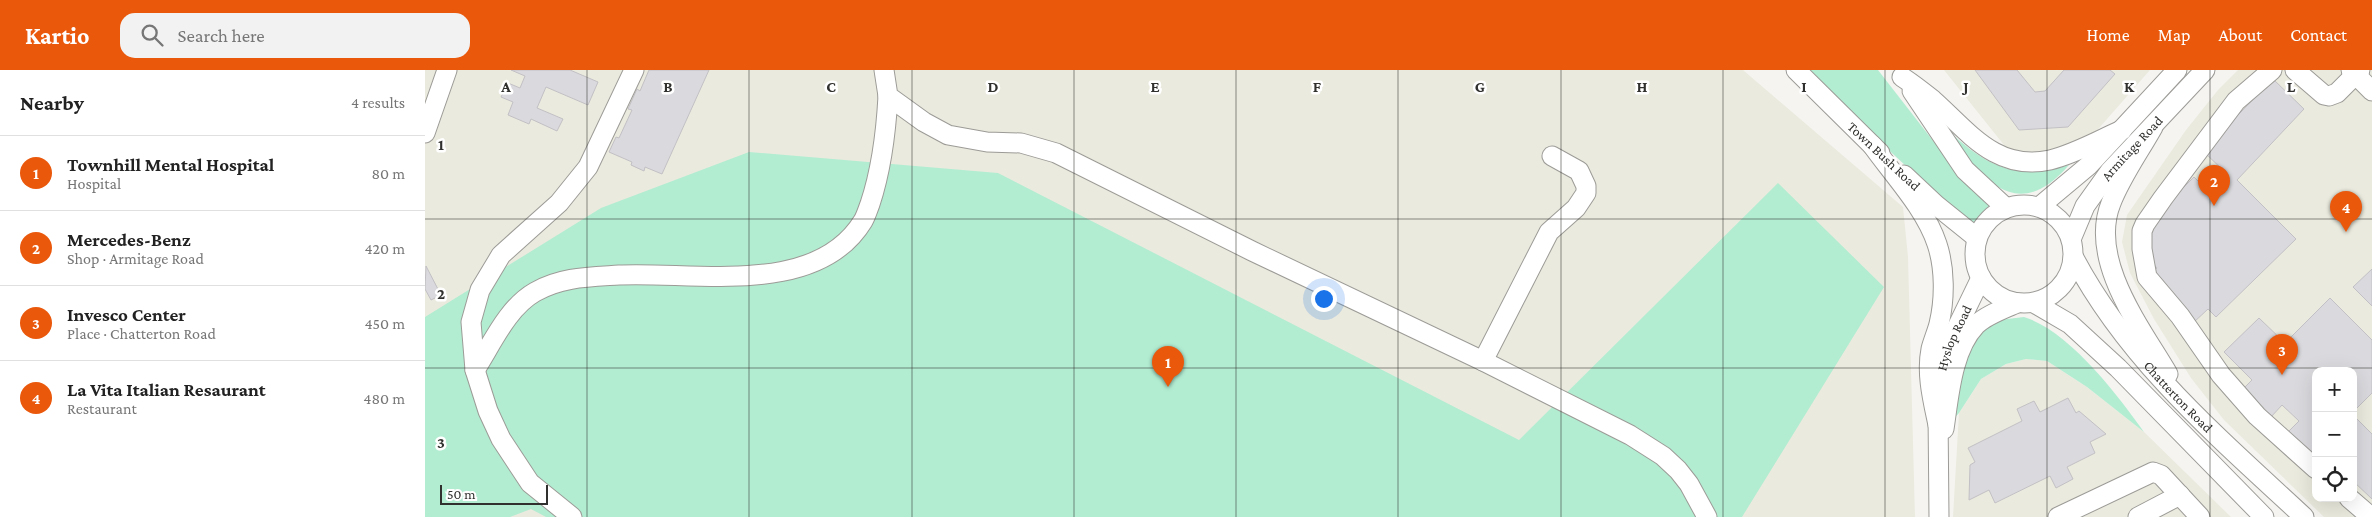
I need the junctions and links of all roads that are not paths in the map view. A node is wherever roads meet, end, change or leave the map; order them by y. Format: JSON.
{"nodes":[{"id":1,"x":447,"y":70,"type":"edge"},
{"id":2,"x":634,"y":70,"type":"edge"},
{"id":3,"x":884,"y":70,"type":"edge"},
{"id":4,"x":1796,"y":70,"type":"edge"},
{"id":5,"x":2177,"y":70,"type":"edge"},
{"id":6,"x":2205,"y":70,"type":"edge"},
{"id":7,"x":2272,"y":70,"type":"edge"},
{"id":8,"x":2295,"y":70,"type":"edge"},
{"id":9,"x":2355,"y":72,"type":"edge"},
{"id":10,"x":1900,"y":73,"type":"edge"},
{"id":11,"x":2372,"y":91,"type":"edge"},
{"id":12,"x":888,"y":96,"type":"junction"},
{"id":13,"x":2153,"y":127,"type":"junction"},
{"id":14,"x":2122,"y":130,"type":"junction"},
{"id":15,"x":425,"y":133,"type":"edge"},
{"id":16,"x":1872,"y":145,"type":"junction"},
{"id":17,"x":1552,"y":156,"type":"dead end"},
{"id":18,"x":2039,"y":206,"type":"junction"},
{"id":19,"x":2006,"y":208,"type":"junction"},
{"id":20,"x":2072,"y":237,"type":"junction"},
{"id":21,"x":1977,"y":238,"type":"junction"},
{"id":22,"x":2074,"y":258,"type":"junction"},
{"id":23,"x":1981,"y":278,"type":"junction"},
{"id":24,"x":2025,"y":303,"type":"junction"},
{"id":25,"x":1483,"y":361,"type":"junction"},
{"id":26,"x":475,"y":370,"type":"junction"},
{"id":27,"x":2192,"y":413,"type":"junction"},
{"id":28,"x":1938,"y":425,"type":"junction"},
{"id":29,"x":1939,"y":462,"type":"junction"},
{"id":30,"x":2312,"y":465,"type":"edge"},
{"id":31,"x":2180,"y":495,"type":"junction"},
{"id":32,"x":2354,"y":502,"type":"edge"},
{"id":33,"x":572,"y":517,"type":"edge"},
{"id":34,"x":1707,"y":517,"type":"edge"},
{"id":35,"x":1939,"y":517,"type":"edge"},
{"id":36,"x":2058,"y":517,"type":"edge"},
{"id":37,"x":2138,"y":517,"type":"edge"},
{"id":38,"x":2200,"y":517,"type":"edge"},
{"id":39,"x":2264,"y":517,"type":"edge"},
{"id":40,"x":2304,"y":517,"type":"edge"},
{"id":41,"x":2371,"y":517,"type":"edge"}],
"edges":[{"from":1,"to":15,"type":"street"},
{"from":2,"to":26,"type":"street"},
{"from":3,"to":12,"type":"street"},
{"from":4,"to":16,"type":"street","name":"Town Bush Road"},
{"from":5,"to":14,"type":"street","name":"Armitage Road"},
{"from":6,"to":13,"type":"street","name":"Armitage Road"},
{"from":7,"to":30,"type":"street"},
{"from":8,"to":9,"type":"street"},
{"from":9,"to":11,"type":"street"},
{"from":10,"to":14,"type":"street"},
{"from":10,"to":19,"type":"street"},
{"from":12,"to":25,"type":"street"},
{"from":12,"to":26,"type":"street"},
{"from":13,"to":20,"type":"street","name":"Armitage Road"},
{"from":13,"to":27,"type":"street"},
{"from":14,"to":18,"type":"street","name":"Armitage Road"},
{"from":16,"to":21,"type":"street","name":"Town Bush Road"},
{"from":16,"to":28,"type":"street"},
{"from":17,"to":25,"type":"street"},
{"from":18,"to":19,"type":"street"},
{"from":18,"to":20,"type":"street"},
{"from":19,"to":21,"type":"street"},
{"from":20,"to":22,"type":"street"},
{"from":21,"to":23,"type":"street"},
{"from":22,"to":24,"type":"street"},
{"from":22,"to":27,"type":"street","name":"Chatterton Road"},
{"from":23,"to":24,"type":"street"},
{"from":23,"to":28,"type":"street","name":"Hyslop Road"},
{"from":24,"to":29,"type":"street","name":"Hyslop Road"},
{"from":24,"to":39,"type":"street","name":"Chatterton Road"},
{"from":25,"to":34,"type":"street"},
{"from":26,"to":33,"type":"street"},
{"from":27,"to":40,"type":"street","name":"Chatterton Road"},
{"from":28,"to":29,"type":"street","name":"Hyslop Road"},
{"from":29,"to":35,"type":"street","name":"Hyslop Road"},
{"from":31,"to":36,"type":"street"},
{"from":31,"to":37,"type":"street"},
{"from":31,"to":38,"type":"street"},
{"from":32,"to":41,"type":"street"}]}
